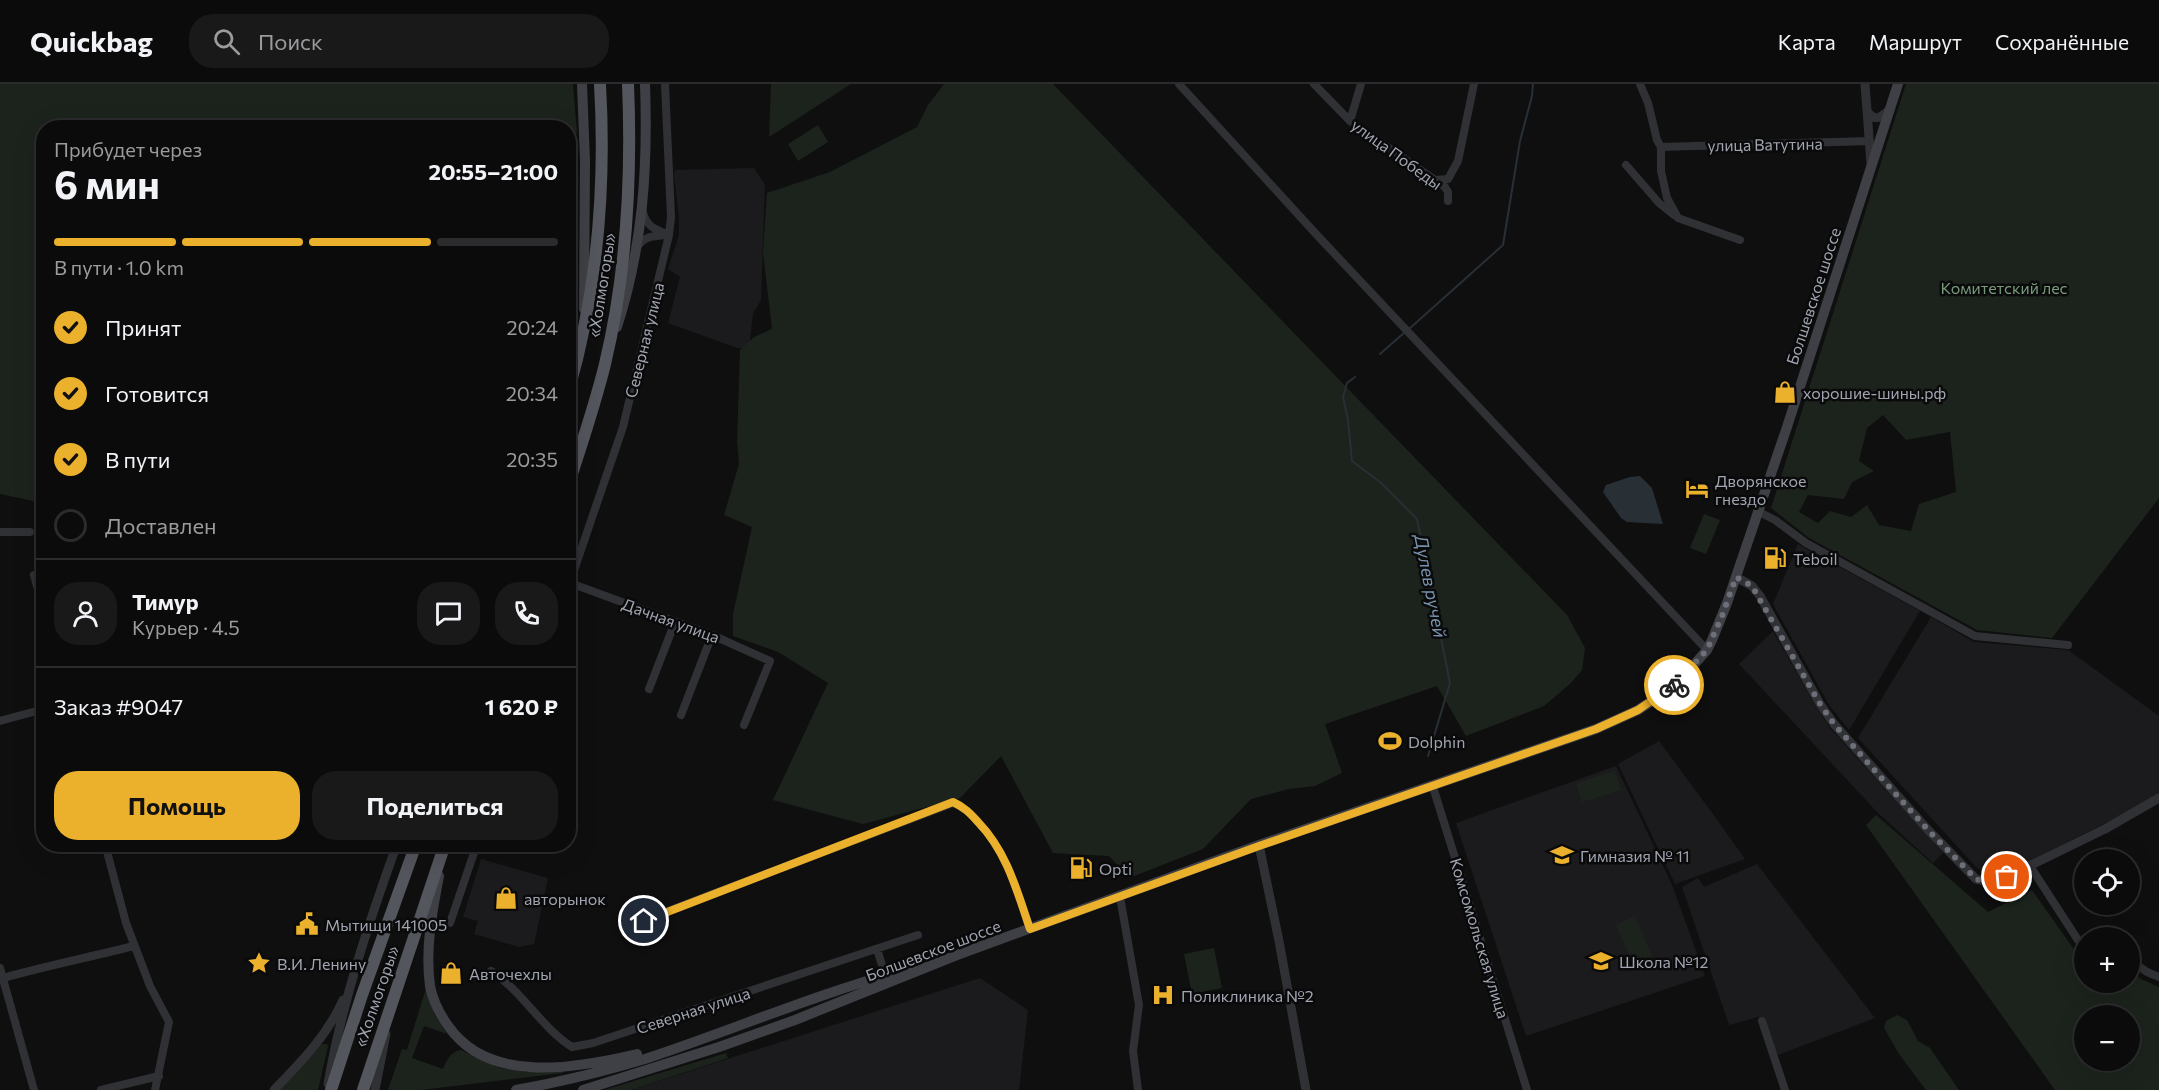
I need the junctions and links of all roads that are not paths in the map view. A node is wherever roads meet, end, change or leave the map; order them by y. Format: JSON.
{"nodes":[{"id":1,"x":582,"y":84,"type":"edge"},
{"id":2,"x":600,"y":84,"type":"edge"},
{"id":3,"x":628,"y":84,"type":"edge"},
{"id":4,"x":645,"y":84,"type":"edge"},
{"id":5,"x":665,"y":84,"type":"edge"},
{"id":6,"x":1179,"y":84,"type":"edge"},
{"id":7,"x":1314,"y":84,"type":"edge"},
{"id":8,"x":1362,"y":84,"type":"edge"},
{"id":9,"x":1474,"y":84,"type":"edge"},
{"id":10,"x":1640,"y":84,"type":"edge"},
{"id":11,"x":1866,"y":84,"type":"edge"},
{"id":12,"x":1898,"y":84,"type":"edge"},
{"id":13,"x":1890,"y":109,"type":"junction"},
{"id":14,"x":1867,"y":111,"type":"junction"},
{"id":15,"x":1350,"y":121,"type":"junction"},
{"id":16,"x":1869,"y":141,"type":"junction"},
{"id":17,"x":1661,"y":147,"type":"junction"},
{"id":18,"x":1871,"y":164,"type":"junction"},
{"id":19,"x":1626,"y":165,"type":"dead end"},
{"id":20,"x":1435,"y":180,"type":"junction"},
{"id":21,"x":1448,"y":201,"type":"dead end"},
{"id":22,"x":642,"y":209,"type":"junction"},
{"id":23,"x":1677,"y":218,"type":"junction"},
{"id":24,"x":669,"y":234,"type":"junction"},
{"id":25,"x":1740,"y":240,"type":"dead end"},
{"id":26,"x":637,"y":247,"type":"junction"},
{"id":27,"x":584,"y":330,"type":"junction"},
{"id":28,"x":576,"y":362,"type":"edge"},
{"id":29,"x":606,"y":362,"type":"junction"},
{"id":30,"x":576,"y":460,"type":"edge"},
{"id":31,"x":1757,"y":511,"type":"junction"},
{"id":32,"x":0,"y":532,"type":"edge"},
{"id":33,"x":30,"y":532,"type":"dead end"},
{"id":34,"x":576,"y":565,"type":"edge"},
{"id":35,"x":34,"y":575,"type":"dead end"},
{"id":36,"x":1736,"y":577,"type":"junction"},
{"id":37,"x":36,"y":582,"type":"edge"},
{"id":38,"x":576,"y":588,"type":"edge"},
{"id":39,"x":675,"y":622,"type":"junction"},
{"id":40,"x":712,"y":635,"type":"junction"},
{"id":41,"x":2068,"y":645,"type":"dead end"},
{"id":42,"x":1707,"y":650,"type":"junction"},
{"id":43,"x":649,"y":688,"type":"dead end"},
{"id":44,"x":36,"y":711,"type":"edge"},
{"id":45,"x":681,"y":715,"type":"dead end"},
{"id":46,"x":0,"y":721,"type":"edge"},
{"id":47,"x":744,"y":725,"type":"dead end"},
{"id":48,"x":1433,"y":787,"type":"junction"},
{"id":49,"x":2159,"y":798,"type":"edge"},
{"id":50,"x":1259,"y":846,"type":"junction"},
{"id":51,"x":107,"y":852,"type":"edge"},
{"id":52,"x":394,"y":852,"type":"edge"},
{"id":53,"x":413,"y":852,"type":"edge"},
{"id":54,"x":443,"y":852,"type":"edge"},
{"id":55,"x":443,"y":852,"type":"edge"},
{"id":56,"x":474,"y":852,"type":"edge"},
{"id":57,"x":2030,"y":866,"type":"junction"},
{"id":58,"x":1120,"y":897,"type":"junction"},
{"id":59,"x":450,"y":923,"type":"dead end"},
{"id":60,"x":623,"y":928,"type":"dead end"},
{"id":61,"x":1030,"y":929,"type":"junction"},
{"id":62,"x":2074,"y":934,"type":"edge"},
{"id":63,"x":918,"y":935,"type":"dead end"},
{"id":64,"x":134,"y":946,"type":"junction"},
{"id":65,"x":877,"y":949,"type":"junction"},
{"id":66,"x":957,"y":955,"type":"junction"},
{"id":67,"x":2140,"y":966,"type":"edge"},
{"id":68,"x":0,"y":968,"type":"edge"},
{"id":69,"x":491,"y":971,"type":"dead end"},
{"id":70,"x":885,"y":975,"type":"junction"},
{"id":71,"x":354,"y":976,"type":"junction"},
{"id":72,"x":2159,"y":977,"type":"edge"},
{"id":73,"x":3,"y":978,"type":"junction"},
{"id":74,"x":393,"y":1000,"type":"junction"},
{"id":75,"x":1762,"y":1021,"type":"dead end"},
{"id":76,"x":699,"y":1039,"type":"junction"},
{"id":77,"x":159,"y":1076,"type":"junction"},
{"id":78,"x":34,"y":1090,"type":"edge"},
{"id":79,"x":101,"y":1090,"type":"edge"},
{"id":80,"x":155,"y":1090,"type":"edge"},
{"id":81,"x":274,"y":1090,"type":"edge"},
{"id":82,"x":329,"y":1090,"type":"edge"},
{"id":83,"x":363,"y":1090,"type":"edge"},
{"id":84,"x":375,"y":1090,"type":"edge"},
{"id":85,"x":516,"y":1090,"type":"edge"},
{"id":86,"x":583,"y":1090,"type":"edge"},
{"id":87,"x":1138,"y":1090,"type":"edge"},
{"id":88,"x":1306,"y":1090,"type":"edge"},
{"id":89,"x":1527,"y":1090,"type":"edge"},
{"id":90,"x":1785,"y":1090,"type":"edge"}],
"edges":[{"from":1,"to":27,"type":"main road"},
{"from":2,"to":27,"type":"highway","name":"«Холмогоры»"},
{"from":3,"to":29,"type":"highway","name":"«Холмогоры»"},
{"from":4,"to":22,"type":"main road"},
{"from":5,"to":24,"type":"street","name":"Северная улица"},
{"from":6,"to":42,"type":"street"},
{"from":7,"to":15,"type":"street","name":"улица Победы"},
{"from":8,"to":15,"type":"street"},
{"from":9,"to":20,"type":"street"},
{"from":10,"to":17,"type":"street"},
{"from":11,"to":14,"type":"street"},
{"from":12,"to":13,"type":"main road","name":"Болшевское шоссе"},
{"from":13,"to":14,"type":"street"},
{"from":13,"to":18,"type":"main road","name":"Болшевское шоссе"},
{"from":14,"to":16,"type":"street"},
{"from":15,"to":20,"type":"street","name":"улица Победы"},
{"from":16,"to":17,"type":"street","name":"улица Ватутина"},
{"from":16,"to":18,"type":"street"},
{"from":17,"to":23,"type":"street"},
{"from":18,"to":31,"type":"main road","name":"Болшевское шоссе"},
{"from":19,"to":23,"type":"street"},
{"from":20,"to":21,"type":"street","name":"улица Победы"},
{"from":22,"to":24,"type":"street"},
{"from":22,"to":26,"type":"main road"},
{"from":23,"to":25,"type":"street"},
{"from":24,"to":26,"type":"street"},
{"from":24,"to":34,"type":"street","name":"Северная улица"},
{"from":26,"to":29,"type":"main road"},
{"from":27,"to":28,"type":"highway","name":"«Холмогоры»"},
{"from":29,"to":30,"type":"highway","name":"«Холмогоры»"},
{"from":31,"to":36,"type":"main road","name":"Болшевское шоссе"},
{"from":31,"to":41,"type":"street"},
{"from":32,"to":33,"type":"street"},
{"from":35,"to":37,"type":"street"},
{"from":36,"to":42,"type":"main road","name":"Болшевское шоссе"},
{"from":36,"to":57,"type":"street"},
{"from":38,"to":39,"type":"street","name":"Дачная улица"},
{"from":39,"to":40,"type":"street","name":"Дачная улица"},
{"from":39,"to":43,"type":"street"},
{"from":40,"to":45,"type":"street"},
{"from":40,"to":47,"type":"street","name":"Дачная улица"},
{"from":42,"to":48,"type":"main road","name":"Болшевское шоссе"},
{"from":44,"to":46,"type":"street"},
{"from":48,"to":50,"type":"main road","name":"Болшевское шоссе"},
{"from":48,"to":89,"type":"street","name":"Комсомольская улица"},
{"from":49,"to":57,"type":"street"},
{"from":50,"to":58,"type":"main road","name":"Болшевское шоссе"},
{"from":50,"to":88,"type":"street"},
{"from":51,"to":64,"type":"street"},
{"from":52,"to":71,"type":"street"},
{"from":53,"to":82,"type":"highway","name":"«Холмогоры»"},
{"from":54,"to":74,"type":"highway","name":"«Холмогоры»"},
{"from":55,"to":76,"type":"main road"},
{"from":56,"to":59,"type":"street"},
{"from":57,"to":62,"type":"street"},
{"from":58,"to":61,"type":"main road","name":"Болшевское шоссе"},
{"from":58,"to":87,"type":"street"},
{"from":60,"to":61,"type":"street"},
{"from":61,"to":66,"type":"main road","name":"Болшевское шоссе"},
{"from":63,"to":65,"type":"street","name":"Северная улица"},
{"from":64,"to":73,"type":"street"},
{"from":64,"to":77,"type":"street"},
{"from":65,"to":69,"type":"street","name":"Северная улица"},
{"from":65,"to":70,"type":"street"},
{"from":66,"to":70,"type":"main road"},
{"from":66,"to":86,"type":"main road","name":"Болшевское шоссе"},
{"from":67,"to":72,"type":"street"},
{"from":68,"to":73,"type":"street"},
{"from":70,"to":76,"type":"main road"},
{"from":71,"to":81,"type":"street"},
{"from":71,"to":82,"type":"street"},
{"from":73,"to":78,"type":"street"},
{"from":74,"to":83,"type":"highway","name":"«Холмогоры»"},
{"from":74,"to":84,"type":"street"},
{"from":75,"to":90,"type":"street"},
{"from":76,"to":85,"type":"main road"},
{"from":77,"to":79,"type":"street"},
{"from":77,"to":80,"type":"street"}]}
